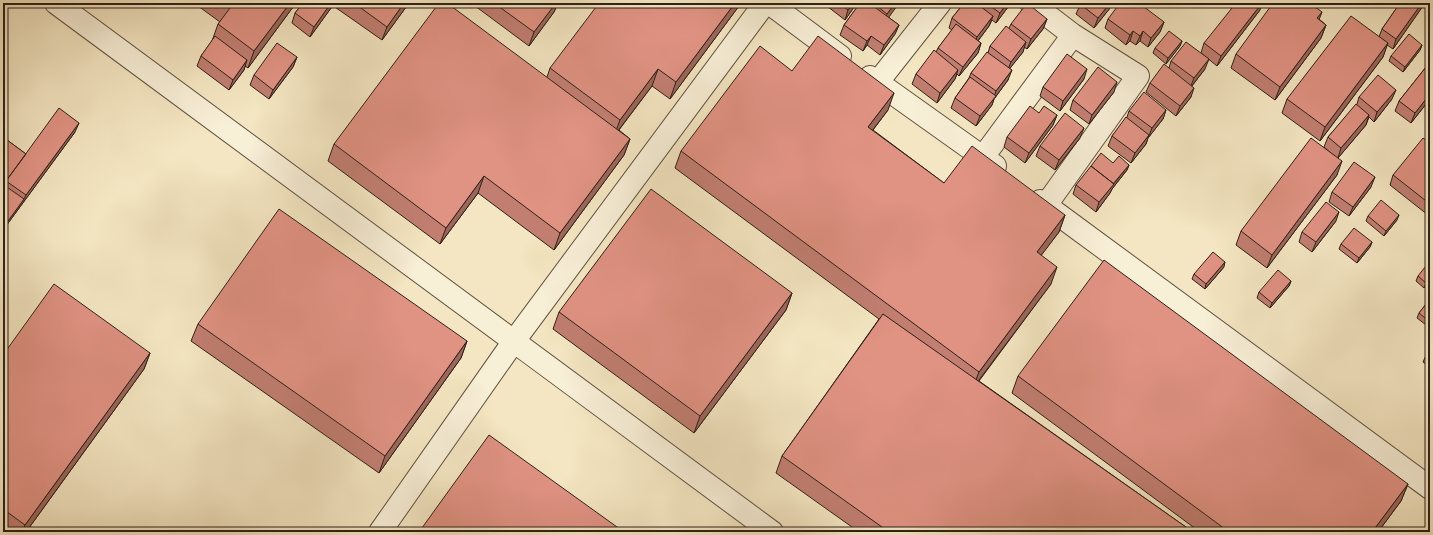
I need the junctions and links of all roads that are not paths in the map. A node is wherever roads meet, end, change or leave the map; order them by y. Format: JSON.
{"nodes":[{"id":1,"x":56,"y":3,"type":"edge"},
{"id":2,"x":765,"y":3,"type":"edge"},
{"id":3,"x":769,"y":3,"type":"edge"},
{"id":4,"x":940,"y":3,"type":"edge"},
{"id":5,"x":1031,"y":3,"type":"edge"},
{"id":6,"x":1073,"y":35,"type":"junction"},
{"id":7,"x":877,"y":83,"type":"junction"},
{"id":8,"x":983,"y":157,"type":"junction"},
{"id":9,"x":1008,"y":176,"type":"edge"},
{"id":10,"x":1027,"y":191,"type":"edge"},
{"id":11,"x":1046,"y":205,"type":"junction"},
{"id":12,"x":514,"y":341,"type":"junction"},
{"id":13,"x":1430,"y":488,"type":"edge"},
{"id":14,"x":380,"y":532,"type":"edge"},
{"id":15,"x":772,"y":532,"type":"edge"}],
"edges":[{"from":1,"to":12,"type":"street"},
{"from":2,"to":12,"type":"street"},
{"from":3,"to":7,"type":"street"},
{"from":4,"to":7,"type":"street"},
{"from":5,"to":6,"type":"street"},
{"from":6,"to":8,"type":"street"},
{"from":6,"to":11,"type":"street"},
{"from":7,"to":8,"type":"street"},
{"from":8,"to":9,"type":"street"},
{"from":10,"to":11,"type":"street"},
{"from":11,"to":13,"type":"street"},
{"from":12,"to":14,"type":"street"},
{"from":12,"to":15,"type":"street"}]}
